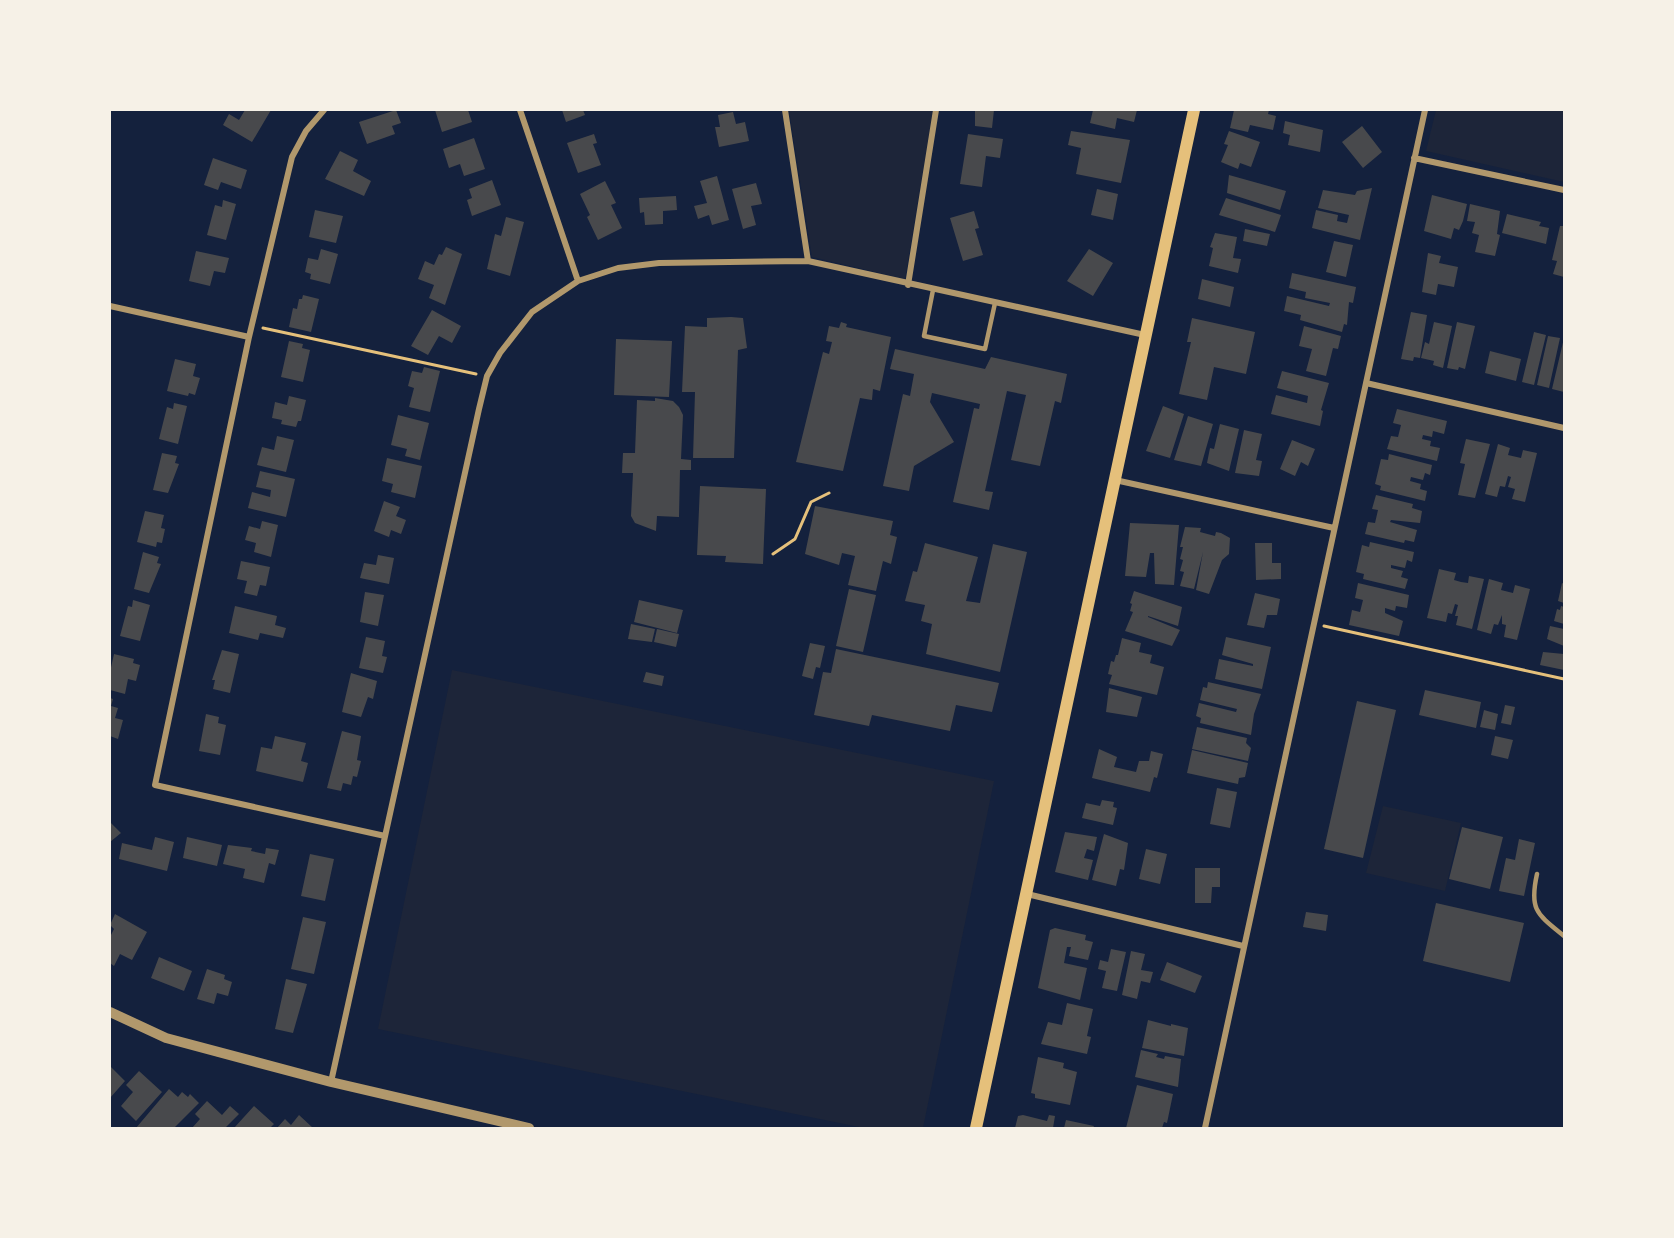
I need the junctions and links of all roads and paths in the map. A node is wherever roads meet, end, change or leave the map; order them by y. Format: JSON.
{"nodes":[{"id":1,"x":324,"y":110,"type":"edge"},
{"id":2,"x":520,"y":110,"type":"edge"},
{"id":3,"x":785,"y":110,"type":"edge"},
{"id":4,"x":936,"y":110,"type":"edge"},
{"id":5,"x":1194,"y":110,"type":"edge"},
{"id":6,"x":1425,"y":110,"type":"edge"},
{"id":7,"x":1414,"y":158,"type":"junction"},
{"id":8,"x":1564,"y":190,"type":"edge"},
{"id":9,"x":808,"y":261,"type":"junction"},
{"id":10,"x":578,"y":281,"type":"junction"},
{"id":11,"x":908,"y":285,"type":"junction"},
{"id":12,"x":933,"y":290,"type":"junction"},
{"id":13,"x":995,"y":303,"type":"junction"},
{"id":14,"x":110,"y":306,"type":"edge"},
{"id":15,"x":252,"y":326,"type":"junction"},
{"id":16,"x":1145,"y":335,"type":"junction"},
{"id":17,"x":249,"y":337,"type":"junction"},
{"id":18,"x":488,"y":376,"type":"junction"},
{"id":19,"x":1366,"y":383,"type":"junction"},
{"id":20,"x":1564,"y":428,"type":"edge"},
{"id":21,"x":1114,"y":480,"type":"junction"},
{"id":22,"x":829,"y":493,"type":"dead end"},
{"id":23,"x":1334,"y":528,"type":"junction"},
{"id":24,"x":773,"y":554,"type":"dead end"},
{"id":25,"x":1313,"y":624,"type":"junction"},
{"id":26,"x":1564,"y":679,"type":"edge"},
{"id":27,"x":384,"y":836,"type":"junction"},
{"id":28,"x":1537,"y":874,"type":"dead end"},
{"id":29,"x":1027,"y":894,"type":"junction"},
{"id":30,"x":1564,"y":936,"type":"edge"},
{"id":31,"x":1243,"y":946,"type":"junction"},
{"id":32,"x":110,"y":1012,"type":"edge"},
{"id":33,"x":331,"y":1082,"type":"junction"},
{"id":34,"x":529,"y":1128,"type":"edge"},
{"id":35,"x":976,"y":1128,"type":"edge"},
{"id":36,"x":1205,"y":1128,"type":"edge"}],
"edges":[{"from":1,"to":15,"type":"street"},
{"from":2,"to":10,"type":"street"},
{"from":3,"to":9,"type":"street"},
{"from":4,"to":11,"type":"street"},
{"from":5,"to":16,"type":"main road"},
{"from":6,"to":7,"type":"street"},
{"from":7,"to":8,"type":"street"},
{"from":7,"to":19,"type":"street"},
{"from":9,"to":10,"type":"street"},
{"from":9,"to":11,"type":"street"},
{"from":10,"to":18,"type":"street"},
{"from":11,"to":12,"type":"street"},
{"from":12,"to":13,"type":"street"},
{"from":12,"to":13,"type":"lane"},
{"from":13,"to":16,"type":"street"},
{"from":14,"to":17,"type":"street"},
{"from":15,"to":17,"type":"street"},
{"from":15,"to":18,"type":"path"},
{"from":16,"to":21,"type":"main road"},
{"from":17,"to":27,"type":"street"},
{"from":18,"to":27,"type":"street"},
{"from":19,"to":20,"type":"street"},
{"from":19,"to":23,"type":"street"},
{"from":21,"to":23,"type":"street"},
{"from":21,"to":29,"type":"main road"},
{"from":22,"to":24,"type":"path"},
{"from":23,"to":25,"type":"street"},
{"from":25,"to":26,"type":"path"},
{"from":25,"to":31,"type":"street"},
{"from":27,"to":33,"type":"street"},
{"from":28,"to":30,"type":"lane"},
{"from":29,"to":31,"type":"street"},
{"from":29,"to":35,"type":"main road"},
{"from":31,"to":36,"type":"street"},
{"from":32,"to":33,"type":"street"},
{"from":33,"to":34,"type":"street"}]}
